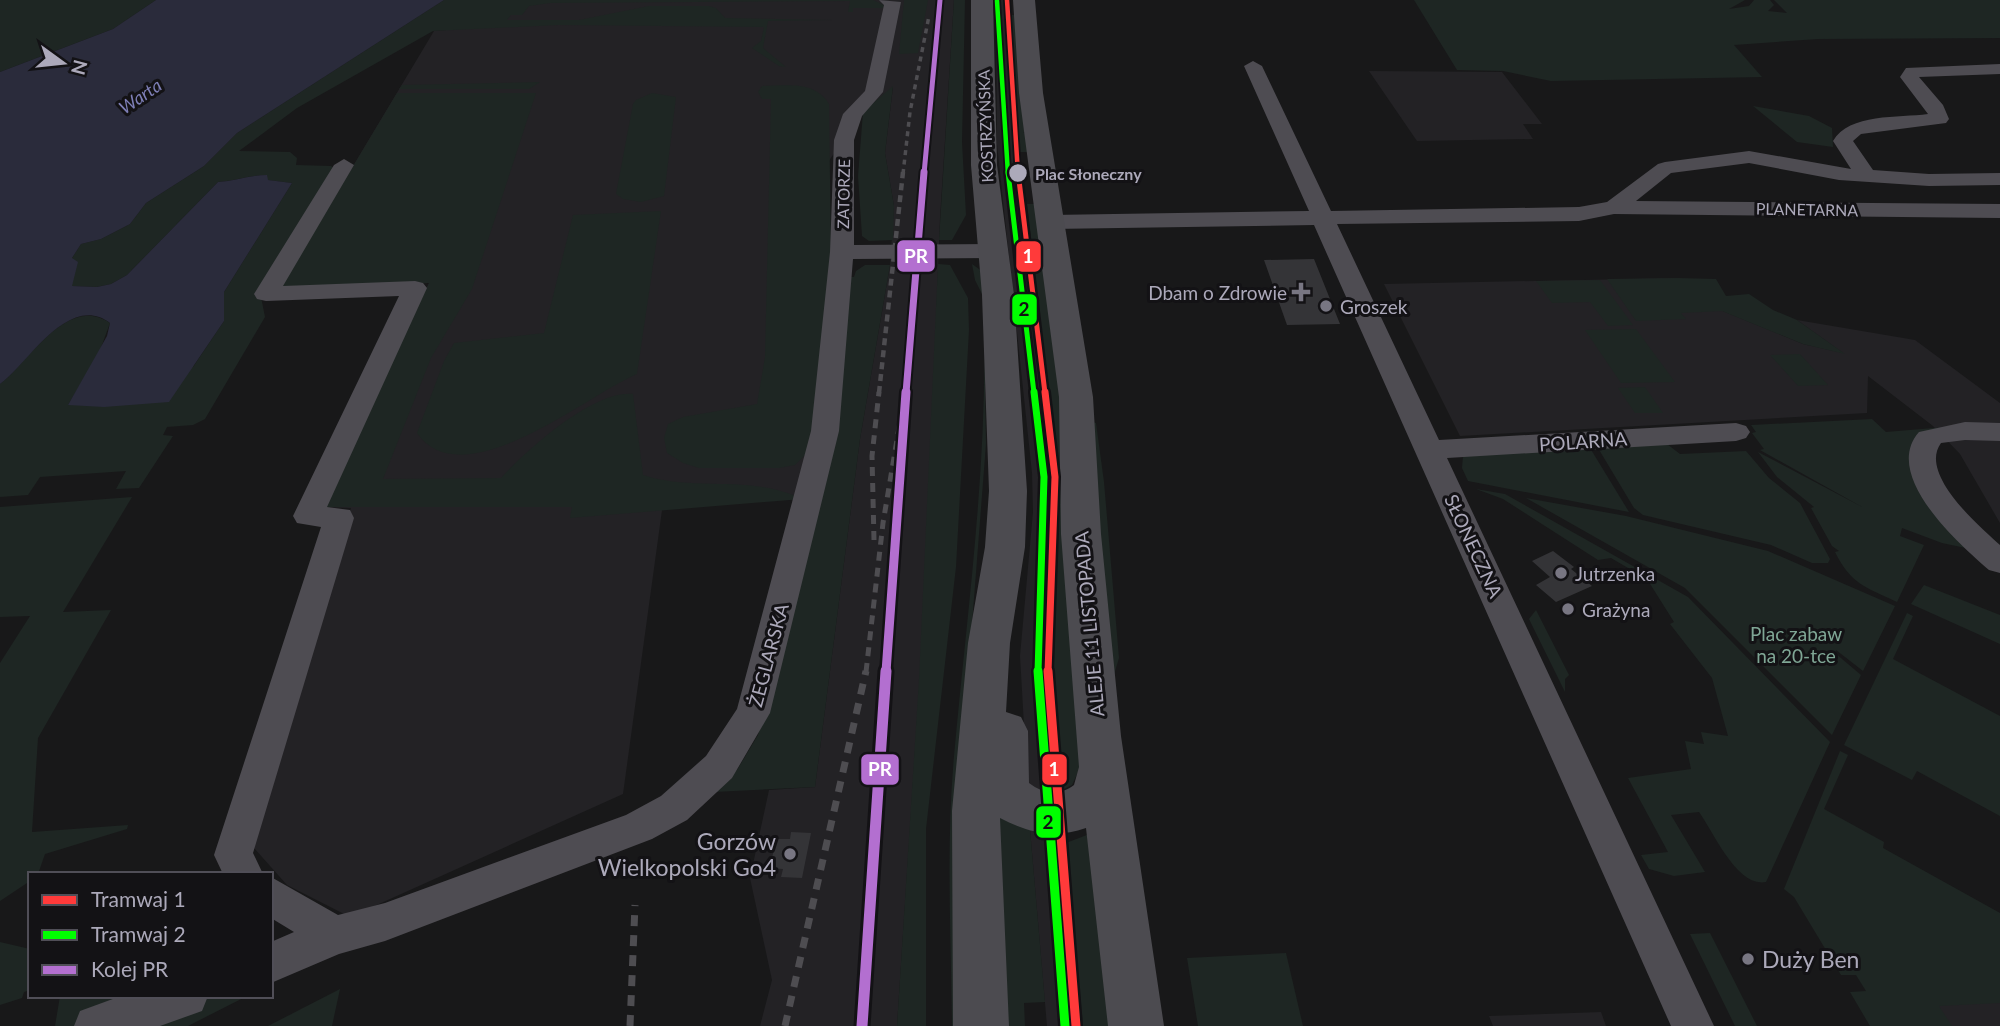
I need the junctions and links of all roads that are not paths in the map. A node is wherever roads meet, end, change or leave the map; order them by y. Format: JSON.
{"nodes":[{"id":1,"x":887,"y":0,"type":"edge"},
{"id":2,"x":982,"y":0,"type":"edge"},
{"id":3,"x":1024,"y":0,"type":"edge"},
{"id":4,"x":1254,"y":66,"type":"dead end"},
{"id":5,"x":2000,"y":69,"type":"edge"},
{"id":6,"x":344,"y":165,"type":"dead end"},
{"id":7,"x":1867,"y":176,"type":"junction"},
{"id":8,"x":2000,"y":179,"type":"edge"},
{"id":9,"x":1614,"y":207,"type":"junction"},
{"id":10,"x":2000,"y":211,"type":"edge"},
{"id":11,"x":1321,"y":218,"type":"junction"},
{"id":12,"x":1051,"y":222,"type":"junction"},
{"id":13,"x":993,"y":251,"type":"junction"},
{"id":14,"x":855,"y":252,"type":"junction"},
{"id":15,"x":1737,"y":432,"type":"dead end"},
{"id":16,"x":2000,"y":432,"type":"edge"},
{"id":17,"x":1430,"y":450,"type":"junction"},
{"id":18,"x":1005,"y":547,"type":"junction"},
{"id":19,"x":2000,"y":562,"type":"edge"},
{"id":20,"x":1101,"y":769,"type":"junction"},
{"id":21,"x":243,"y":872,"type":"edge"},
{"id":22,"x":273,"y":897,"type":"edge"},
{"id":23,"x":335,"y":935,"type":"junction"},
{"id":24,"x":273,"y":962,"type":"edge"},
{"id":25,"x":181,"y":998,"type":"edge"},
{"id":26,"x":95,"y":1026,"type":"edge"},
{"id":27,"x":981,"y":1026,"type":"edge"},
{"id":28,"x":1136,"y":1026,"type":"edge"},
{"id":29,"x":1693,"y":1026,"type":"edge"}],
"edges":[{"from":1,"to":14,"type":"street","name":"ZATORZE"},
{"from":2,"to":13,"type":"main road","name":"KOSTRZYŃSKA"},
{"from":3,"to":12,"type":"main road"},
{"from":4,"to":11,"type":"street","name":"SŁONECZNA"},
{"from":5,"to":7,"type":"street"},
{"from":6,"to":21,"type":"street"},
{"from":7,"to":8,"type":"street"},
{"from":7,"to":9,"type":"street"},
{"from":9,"to":10,"type":"street","name":"PLANETARNA"},
{"from":9,"to":11,"type":"street"},
{"from":11,"to":12,"type":"street"},
{"from":11,"to":17,"type":"street","name":"SŁONECZNA"},
{"from":12,"to":20,"type":"main road","name":"ALEJE 11 LISTOPADA"},
{"from":13,"to":14,"type":"street","name":"ZATORZE"},
{"from":13,"to":18,"type":"main road"},
{"from":14,"to":23,"type":"street","name":"ŻEGLARSKA"},
{"from":15,"to":17,"type":"street","name":"POLARNA"},
{"from":16,"to":19,"type":"street"},
{"from":17,"to":29,"type":"street","name":"SŁONECZNA"},
{"from":18,"to":20,"type":"main road"},
{"from":18,"to":27,"type":"main road"},
{"from":20,"to":28,"type":"main road","name":"ALEJE 11 LISTOPADA"},
{"from":22,"to":23,"type":"street"},
{"from":23,"to":24,"type":"street","name":"ŻEGLARSKA"},
{"from":25,"to":26,"type":"street"}]}
